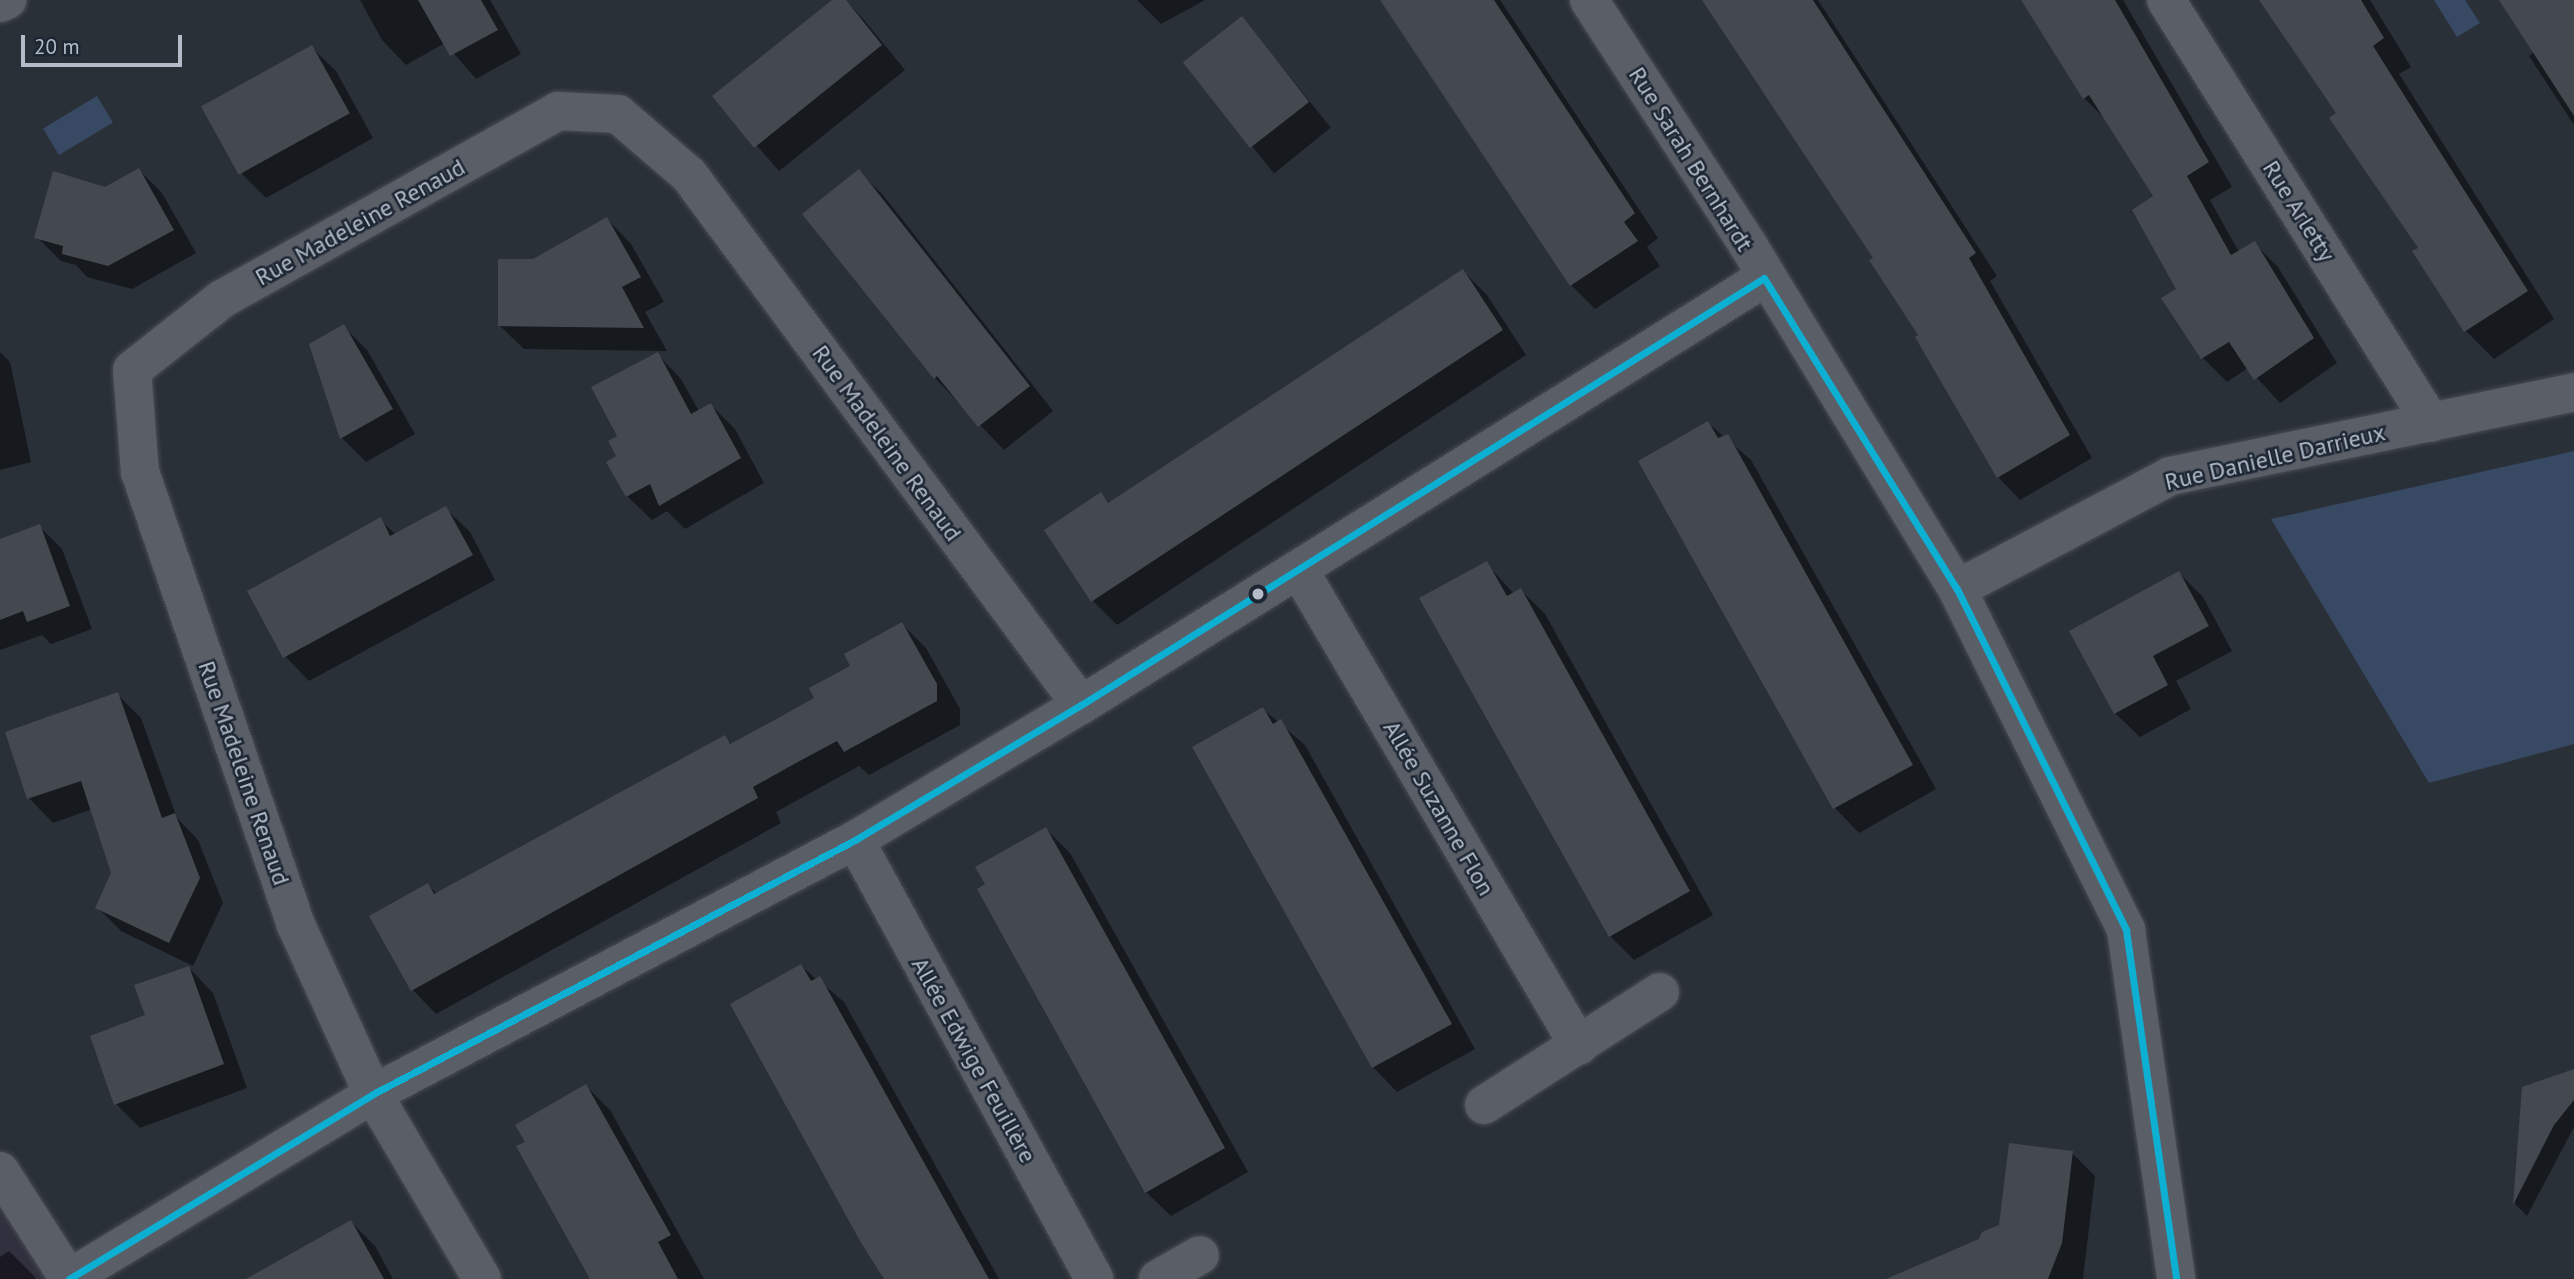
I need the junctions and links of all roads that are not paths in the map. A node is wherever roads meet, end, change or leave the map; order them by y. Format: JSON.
{"nodes":[{"id":1,"x":7,"y":0,"type":"edge"},
{"id":2,"x":1589,"y":0,"type":"edge"},
{"id":3,"x":2166,"y":0,"type":"edge"},
{"id":4,"x":0,"y":3,"type":"edge"},
{"id":5,"x":1764,"y":278,"type":"junction"},
{"id":6,"x":2574,"y":392,"type":"edge"},
{"id":7,"x":2431,"y":423,"type":"junction"},
{"id":8,"x":1299,"y":570,"type":"junction"},
{"id":9,"x":1957,"y":589,"type":"junction"},
{"id":10,"x":1081,"y":705,"type":"junction"},
{"id":11,"x":855,"y":840,"type":"junction"},
{"id":12,"x":1660,"y":992,"type":"dead end"},
{"id":13,"x":1579,"y":1046,"type":"junction"},
{"id":14,"x":373,"y":1094,"type":"junction"},
{"id":15,"x":1484,"y":1105,"type":"dead end"},
{"id":16,"x":0,"y":1171,"type":"edge"},
{"id":17,"x":1200,"y":1255,"type":"dead end"},
{"id":18,"x":69,"y":1279,"type":"edge"},
{"id":19,"x":482,"y":1279,"type":"edge"},
{"id":20,"x":1094,"y":1279,"type":"edge"},
{"id":21,"x":1158,"y":1279,"type":"edge"},
{"id":22,"x":2176,"y":1279,"type":"edge"}],
"edges":[{"from":1,"to":4,"type":"street"},
{"from":2,"to":5,"type":"street","name":"Rue Sarah Bernhardt"},
{"from":3,"to":7,"type":"street","name":"Rue Arletty"},
{"from":5,"to":8,"type":"street"},
{"from":5,"to":9,"type":"street","name":"Rue Sarah Bernhardt"},
{"from":6,"to":7,"type":"street","name":"Rue Danielle Darrieux"},
{"from":7,"to":9,"type":"street","name":"Rue Danielle Darrieux"},
{"from":8,"to":10,"type":"street"},
{"from":8,"to":13,"type":"street","name":"Allée Suzanne Flon"},
{"from":9,"to":22,"type":"street","name":"Rue Sarah Bernhardt"},
{"from":10,"to":11,"type":"street"},
{"from":10,"to":14,"type":"street","name":"Rue Madeleine Renaud"},
{"from":11,"to":14,"type":"street"},
{"from":11,"to":20,"type":"street","name":"Allée Edwige Feuillère"},
{"from":12,"to":13,"type":"street"},
{"from":13,"to":15,"type":"street"},
{"from":14,"to":18,"type":"street"},
{"from":14,"to":19,"type":"street"},
{"from":16,"to":18,"type":"street"},
{"from":17,"to":21,"type":"street"}]}
